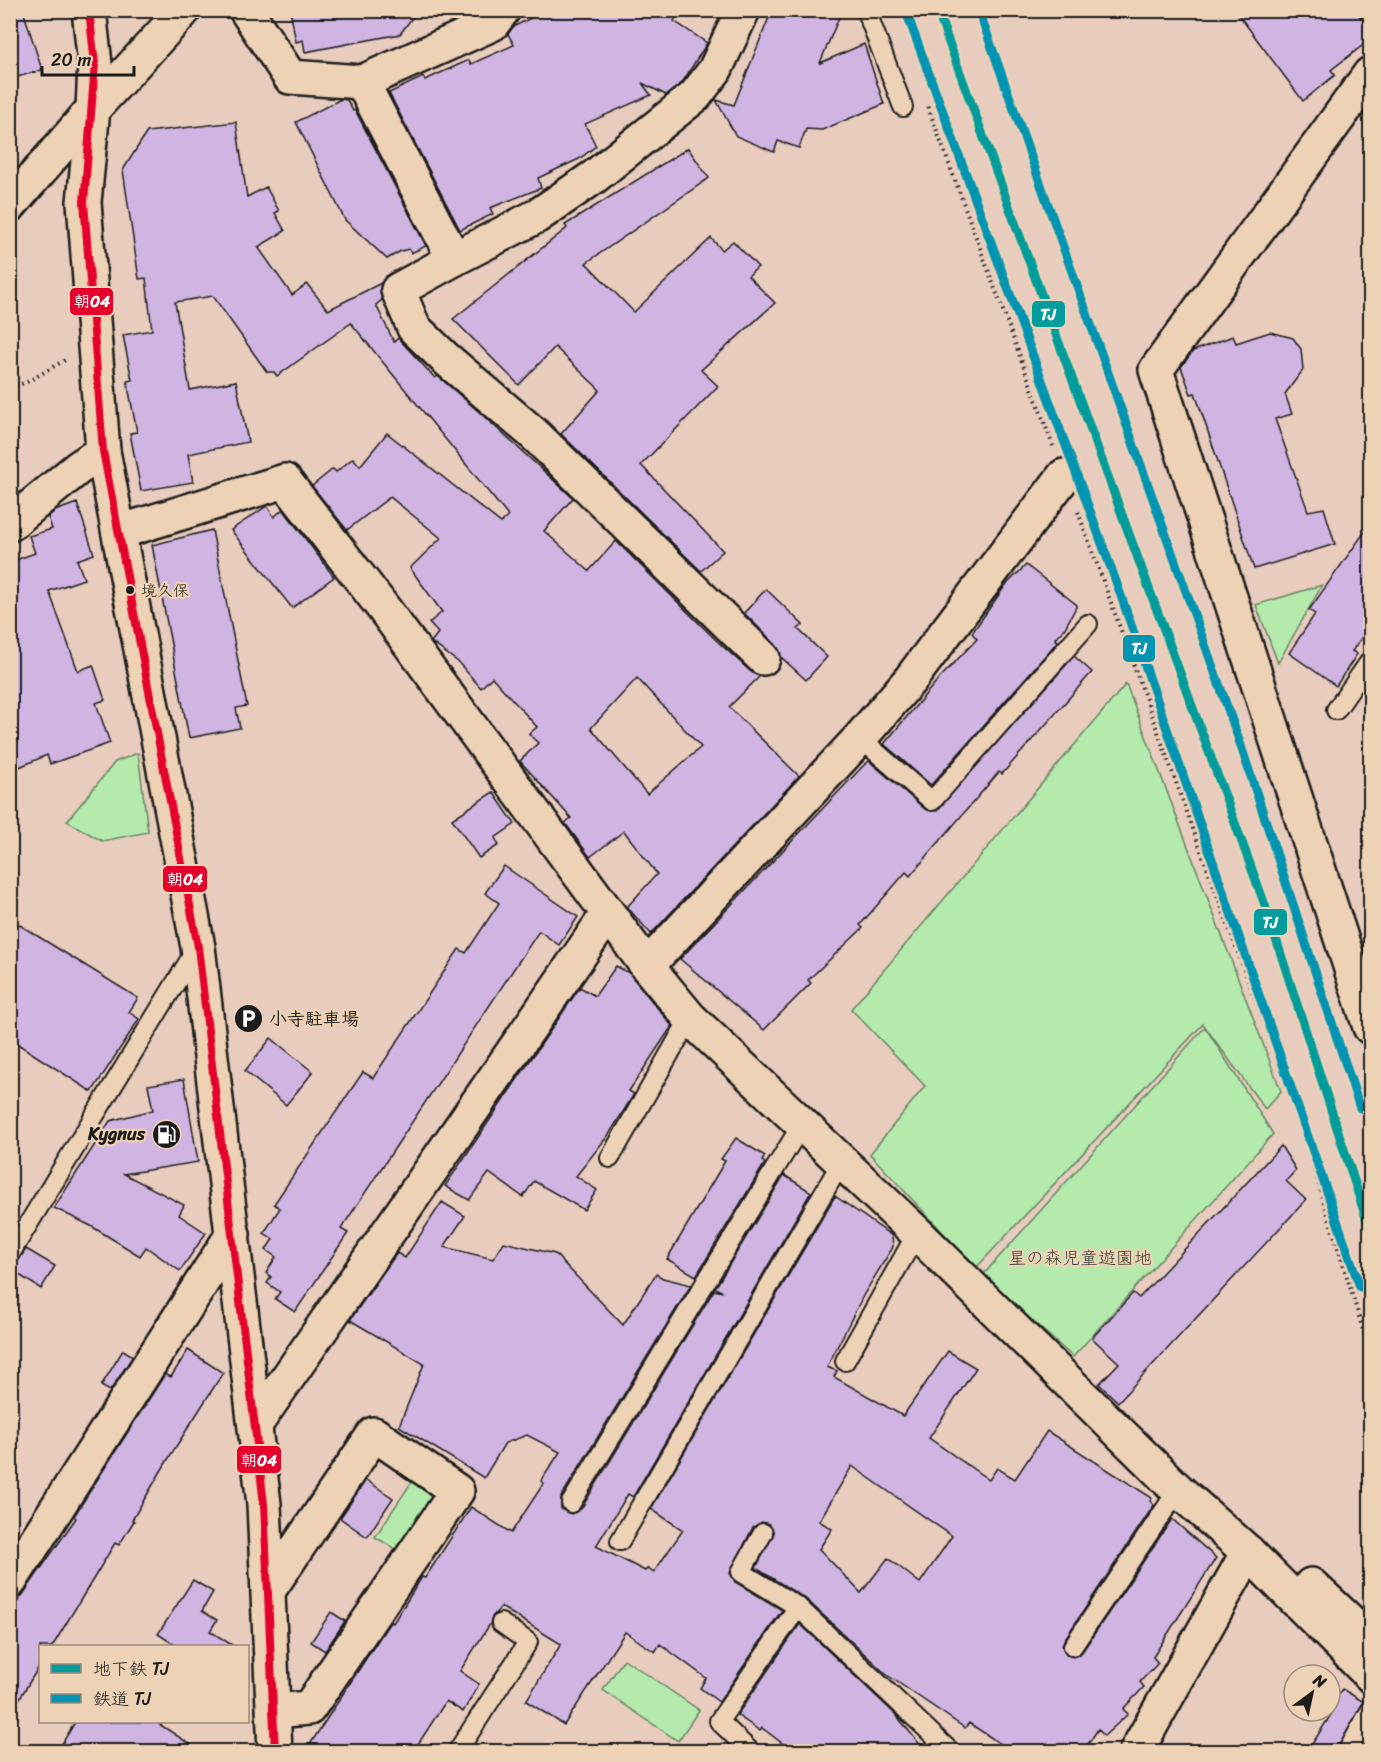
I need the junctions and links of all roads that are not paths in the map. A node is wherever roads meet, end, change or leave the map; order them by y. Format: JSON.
{"nodes":[{"id":1,"x":89,"y":10,"type":"edge"},
{"id":2,"x":184,"y":10,"type":"edge"},
{"id":3,"x":246,"y":10,"type":"edge"},
{"id":4,"x":503,"y":10,"type":"edge"},
{"id":5,"x":743,"y":10,"type":"edge"},
{"id":6,"x":866,"y":10,"type":"edge"},
{"id":7,"x":1371,"y":74,"type":"edge"},
{"id":8,"x":362,"y":82,"type":"junction"},
{"id":9,"x":903,"y":107,"type":"dead end"},
{"id":10,"x":93,"y":109,"type":"junction"},
{"id":11,"x":10,"y":205,"type":"edge"},
{"id":12,"x":454,"y":259,"type":"junction"},
{"id":13,"x":103,"y":451,"type":"junction"},
{"id":14,"x":1064,"y":476,"type":"road end"},
{"id":15,"x":10,"y":525,"type":"edge"},
{"id":16,"x":119,"y":532,"type":"junction"},
{"id":17,"x":1088,"y":624,"type":"dead end"},
{"id":18,"x":763,"y":658,"type":"dead end"},
{"id":19,"x":1371,"y":661,"type":"edge"},
{"id":20,"x":1336,"y":710,"type":"dead end"},
{"id":21,"x":860,"y":738,"type":"junction"},
{"id":22,"x":608,"y":914,"type":"junction"},
{"id":23,"x":198,"y":947,"type":"junction"},
{"id":24,"x":647,"y":966,"type":"junction"},
{"id":25,"x":690,"y":1018,"type":"junction"},
{"id":26,"x":1371,"y":1027,"type":"edge"},
{"id":27,"x":801,"y":1126,"type":"junction"},
{"id":28,"x":610,"y":1158,"type":"dead end"},
{"id":29,"x":841,"y":1163,"type":"junction"},
{"id":30,"x":916,"y":1233,"type":"junction"},
{"id":31,"x":233,"y":1234,"type":"junction"},
{"id":32,"x":10,"y":1254,"type":"edge"},
{"id":33,"x":845,"y":1361,"type":"dead end"},
{"id":34,"x":255,"y":1425,"type":"junction"},
{"id":35,"x":1178,"y":1490,"type":"junction"},
{"id":36,"x":571,"y":1503,"type":"dead end"},
{"id":37,"x":763,"y":1533,"type":"dead end"},
{"id":38,"x":620,"y":1541,"type":"dead end"},
{"id":39,"x":1248,"y":1552,"type":"junction"},
{"id":40,"x":10,"y":1581,"type":"edge"},
{"id":41,"x":270,"y":1587,"type":"junction"},
{"id":42,"x":798,"y":1607,"type":"junction"},
{"id":43,"x":501,"y":1623,"type":"dead end"},
{"id":44,"x":1371,"y":1640,"type":"edge"},
{"id":45,"x":1072,"y":1646,"type":"dead end"},
{"id":46,"x":1371,"y":1675,"type":"edge"},
{"id":47,"x":274,"y":1711,"type":"junction"},
{"id":48,"x":1371,"y":1711,"type":"edge"},
{"id":49,"x":275,"y":1752,"type":"edge"},
{"id":50,"x":457,"y":1752,"type":"edge"},
{"id":51,"x":751,"y":1752,"type":"edge"},
{"id":52,"x":951,"y":1752,"type":"edge"},
{"id":53,"x":1136,"y":1752,"type":"edge"},
{"id":54,"x":1347,"y":1752,"type":"edge"}],
"edges":[{"from":1,"to":10,"type":"street"},
{"from":2,"to":10,"type":"street"},
{"from":3,"to":8,"type":"street"},
{"from":4,"to":8,"type":"street"},
{"from":5,"to":12,"type":"street"},
{"from":6,"to":9,"type":"lane"},
{"from":7,"to":26,"type":"street"},
{"from":8,"to":12,"type":"street"},
{"from":10,"to":11,"type":"street"},
{"from":10,"to":13,"type":"street"},
{"from":12,"to":18,"type":"street"},
{"from":13,"to":15,"type":"street"},
{"from":13,"to":16,"type":"street"},
{"from":14,"to":21,"type":"street"},
{"from":16,"to":22,"type":"street"},
{"from":16,"to":23,"type":"street"},
{"from":17,"to":21,"type":"lane"},
{"from":19,"to":20,"type":"lane"},
{"from":21,"to":24,"type":"street"},
{"from":22,"to":24,"type":"street"},
{"from":22,"to":34,"type":"street"},
{"from":23,"to":31,"type":"street"},
{"from":23,"to":32,"type":"lane"},
{"from":24,"to":25,"type":"street"},
{"from":25,"to":27,"type":"street"},
{"from":25,"to":28,"type":"lane"},
{"from":27,"to":29,"type":"street"},
{"from":27,"to":36,"type":"lane"},
{"from":29,"to":30,"type":"street"},
{"from":29,"to":38,"type":"lane"},
{"from":30,"to":33,"type":"lane"},
{"from":30,"to":35,"type":"street"},
{"from":31,"to":34,"type":"street"},
{"from":31,"to":40,"type":"street"},
{"from":34,"to":41,"type":"street"},
{"from":35,"to":39,"type":"street"},
{"from":35,"to":45,"type":"lane"},
{"from":37,"to":42,"type":"lane"},
{"from":39,"to":44,"type":"street"},
{"from":39,"to":46,"type":"street"},
{"from":39,"to":53,"type":"street"},
{"from":41,"to":47,"type":"street"},
{"from":41,"to":47,"type":"street"},
{"from":42,"to":51,"type":"lane"},
{"from":42,"to":52,"type":"lane"},
{"from":43,"to":50,"type":"lane"},
{"from":47,"to":49,"type":"street"},
{"from":48,"to":54,"type":"lane"}]}
